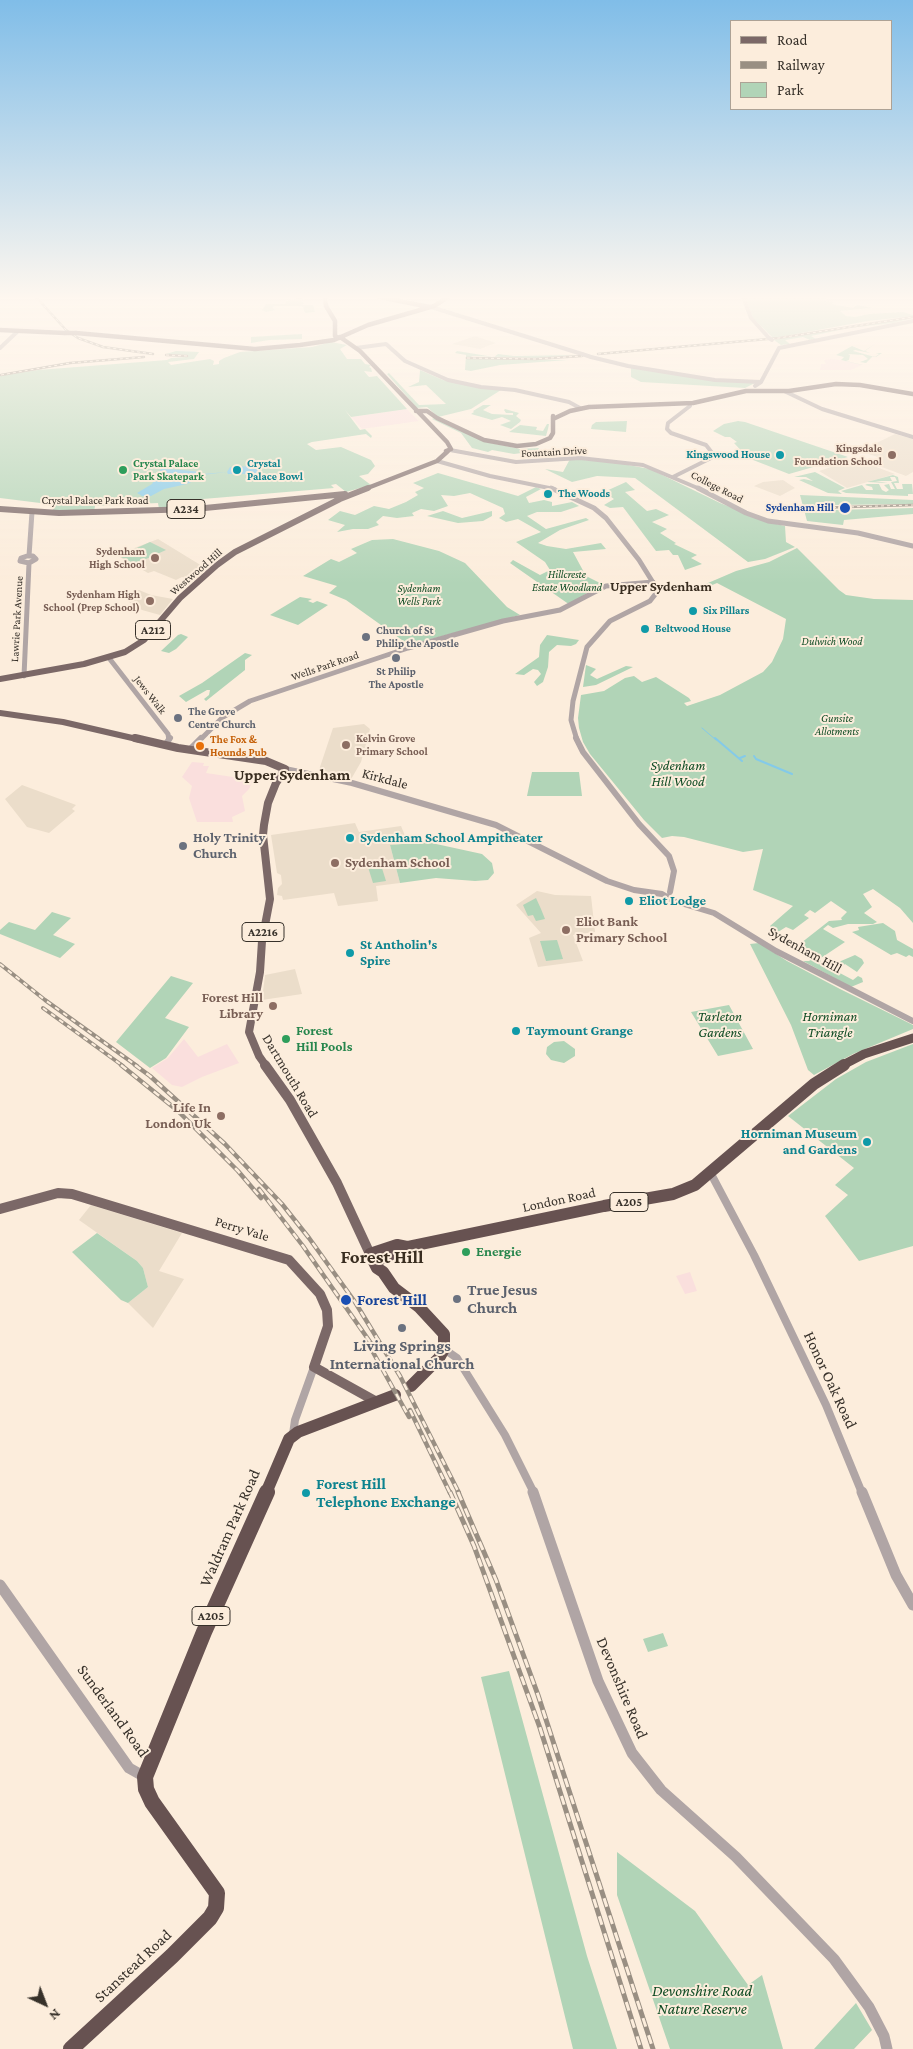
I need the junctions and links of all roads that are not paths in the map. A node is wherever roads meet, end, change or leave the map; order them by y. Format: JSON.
{"nodes":[{"id":1,"x":399,"y":393,"type":"edge"},
{"id":2,"x":527,"y":393,"type":"edge"},
{"id":3,"x":739,"y":393,"type":"edge"},
{"id":4,"x":785,"y":393,"type":"edge"},
{"id":5,"x":689,"y":403,"type":"junction"},
{"id":6,"x":579,"y":408,"type":"junction"},
{"id":7,"x":416,"y":411,"type":"junction"},
{"id":8,"x":913,"y":437,"type":"edge"},
{"id":9,"x":445,"y":448,"type":"junction"},
{"id":10,"x":437,"y":461,"type":"junction"},
{"id":11,"x":631,"y":463,"type":"joint"},
{"id":12,"x":673,"y":477,"type":"junction"},
{"id":13,"x":343,"y":495,"type":"junction"},
{"id":14,"x":0,"y":509,"type":"edge"},
{"id":15,"x":32,"y":512,"type":"junction"},
{"id":16,"x":913,"y":546,"type":"edge"},
{"id":17,"x":29,"y":556,"type":"junction"},
{"id":18,"x":29,"y":563,"type":"junction"},
{"id":19,"x":653,"y":582,"type":"junction"},
{"id":20,"x":108,"y":658,"type":"junction"},
{"id":21,"x":24,"y":676,"type":"junction"},
{"id":22,"x":0,"y":679,"type":"edge"},
{"id":23,"x":0,"y":713,"type":"edge"},
{"id":24,"x":165,"y":745,"type":"junction"},
{"id":25,"x":189,"y":750,"type":"junction"},
{"id":26,"x":285,"y":769,"type":"junction"},
{"id":27,"x":662,"y":894,"type":"joint"},
{"id":28,"x":671,"y":896,"type":"junction"},
{"id":29,"x":913,"y":1021,"type":"edge"},
{"id":30,"x":911,"y":1037,"type":"edge"},
{"id":31,"x":710,"y":1172,"type":"junction"},
{"id":32,"x":0,"y":1209,"type":"edge"},
{"id":33,"x":364,"y":1240,"type":"joint"},
{"id":34,"x":377,"y":1256,"type":"junction"},
{"id":35,"x":444,"y":1349,"type":"junction"},
{"id":36,"x":314,"y":1368,"type":"junction"},
{"id":37,"x":411,"y":1386,"type":"dead end"},
{"id":38,"x":395,"y":1395,"type":"dead end"},
{"id":39,"x":377,"y":1402,"type":"junction"},
{"id":40,"x":294,"y":1434,"type":"junction"},
{"id":41,"x":0,"y":1586,"type":"edge"},
{"id":42,"x":913,"y":1605,"type":"edge"},
{"id":43,"x":145,"y":1777,"type":"junction"},
{"id":44,"x":216,"y":1908,"type":"joint"},
{"id":45,"x":71,"y":2049,"type":"edge"},
{"id":46,"x":887,"y":2049,"type":"edge"}],
"edges":[{"from":1,"to":7,"type":"main road"},
{"from":2,"to":6,"type":"street"},
{"from":3,"to":5,"type":"main road"},
{"from":4,"to":8,"type":"street"},
{"from":5,"to":6,"type":"main road"},
{"from":5,"to":12,"type":"street"},
{"from":6,"to":7,"type":"main road"},
{"from":7,"to":9,"type":"main road"},
{"from":9,"to":10,"type":"main road"},
{"from":9,"to":11,"type":"street","name":"Fountain Drive"},
{"from":10,"to":13,"type":"main road","name":"Westwood Hill","number":"A212"},
{"from":10,"to":19,"type":"street"},
{"from":11,"to":12,"type":"street","name":"College Road"},
{"from":12,"to":16,"type":"street","name":"College Road"},
{"from":13,"to":15,"type":"main road","name":"Crystal Palace Park Road","number":"A234"},
{"from":13,"to":20,"type":"main road","name":"Westwood Hill","number":"A212"},
{"from":14,"to":15,"type":"main road","name":"Crystal Palace Park Road","number":"A234"},
{"from":15,"to":17,"type":"street"},
{"from":17,"to":18,"type":"street"},
{"from":17,"to":18,"type":"street"},
{"from":18,"to":21,"type":"street","name":"Lawrie Park Avenue"},
{"from":19,"to":25,"type":"street","name":"Wells Park Road"},
{"from":19,"to":28,"type":"street"},
{"from":20,"to":21,"type":"main road","name":"Westwood Hill","number":"A212"},
{"from":20,"to":24,"type":"street","name":"Jews Walk"},
{"from":21,"to":22,"type":"main road","name":"Westwood Hill","number":"A212"},
{"from":23,"to":24,"type":"main road","name":"Kirkdale"},
{"from":24,"to":25,"type":"main road","name":"Kirkdale"},
{"from":25,"to":26,"type":"main road","name":"Kirkdale"},
{"from":26,"to":27,"type":"street","name":"Kirkdale"},
{"from":26,"to":33,"type":"main road","name":"Dartmouth Road","number":"A2216"},
{"from":27,"to":28,"type":"street","name":"Sydenham Hill"},
{"from":28,"to":29,"type":"street","name":"Sydenham Hill"},
{"from":30,"to":31,"type":"highway","name":"London Road","number":"A205"},
{"from":31,"to":34,"type":"highway","name":"London Road","number":"A205"},
{"from":31,"to":42,"type":"street","name":"Honor Oak Road"},
{"from":32,"to":36,"type":"main road","name":"Perry Vale"},
{"from":33,"to":34,"type":"main road","name":"Dartmouth Road","number":"A2216"},
{"from":34,"to":35,"type":"highway"},
{"from":35,"to":37,"type":"highway"},
{"from":35,"to":46,"type":"street","name":"Devonshire Road"},
{"from":36,"to":39,"type":"main road"},
{"from":36,"to":40,"type":"street","name":"Perry Vale"},
{"from":38,"to":39,"type":"highway"},
{"from":39,"to":40,"type":"highway"},
{"from":40,"to":43,"type":"highway","name":"Waldram Park Road","number":"A205"},
{"from":41,"to":43,"type":"street","name":"Sunderland Road"},
{"from":43,"to":44,"type":"highway","name":"Sunderland Road"},
{"from":44,"to":45,"type":"highway","name":"Stanstead Road"}]}
